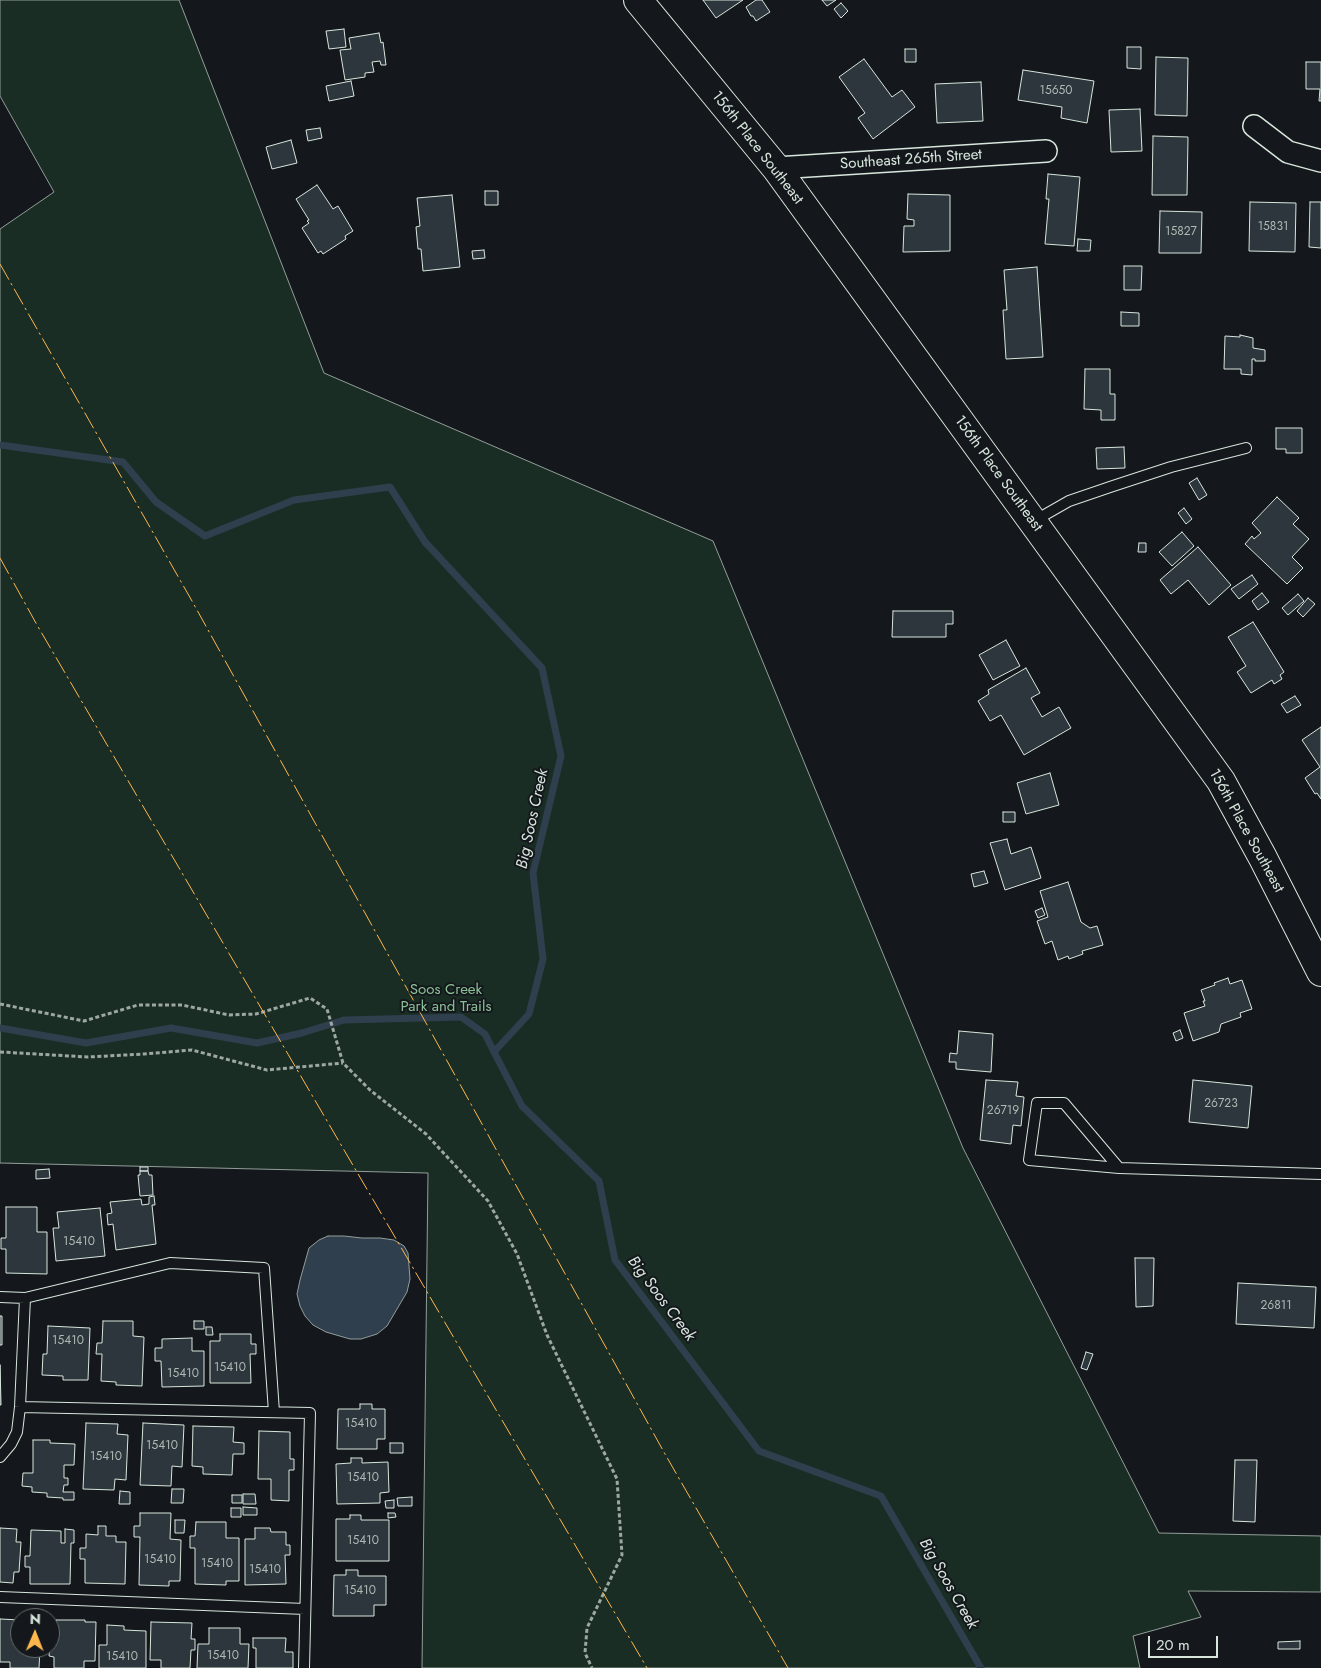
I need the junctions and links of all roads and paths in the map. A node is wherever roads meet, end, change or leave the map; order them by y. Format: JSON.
{"nodes":[{"id":1,"x":638,"y":0,"type":"edge"},
{"id":2,"x":1254,"y":126,"type":"dead end"},
{"id":3,"x":1046,"y":151,"type":"dead end"},
{"id":4,"x":1321,"y":161,"type":"edge"},
{"id":5,"x":776,"y":168,"type":"junction"},
{"id":6,"x":1246,"y":448,"type":"dead end"},
{"id":7,"x":1033,"y":522,"type":"junction"},
{"id":8,"x":1321,"y":972,"type":"edge"},
{"id":9,"x":0,"y":1004,"type":"edge"},
{"id":10,"x":0,"y":1052,"type":"edge"},
{"id":11,"x":343,"y":1063,"type":"junction"},
{"id":12,"x":1119,"y":1168,"type":"junction"},
{"id":13,"x":1321,"y":1174,"type":"edge"},
{"id":14,"x":0,"y":1297,"type":"edge"},
{"id":15,"x":25,"y":1298,"type":"junction"},
{"id":16,"x":20,"y":1408,"type":"junction"},
{"id":17,"x":274,"y":1412,"type":"junction"},
{"id":18,"x":0,"y":1457,"type":"edge"},
{"id":19,"x":0,"y":1597,"type":"edge"},
{"id":20,"x":305,"y":1609,"type":"junction"},
{"id":21,"x":304,"y":1668,"type":"edge"},
{"id":22,"x":592,"y":1668,"type":"edge"}],
"edges":[{"from":1,"to":5,"type":"street","name":"156th Place Southeast"},
{"from":2,"to":4,"type":"street"},
{"from":3,"to":5,"type":"street","name":"Southeast 265th Street"},
{"from":5,"to":7,"type":"street","name":"156th Place Southeast"},
{"from":6,"to":7,"type":"lane"},
{"from":7,"to":8,"type":"street","name":"156th Place Southeast"},
{"from":9,"to":11,"type":"path"},
{"from":10,"to":11,"type":"path"},
{"from":11,"to":22,"type":"path"},
{"from":12,"to":12,"type":"lane"},
{"from":12,"to":13,"type":"lane"},
{"from":14,"to":15,"type":"lane"},
{"from":15,"to":16,"type":"lane"},
{"from":15,"to":17,"type":"lane"},
{"from":16,"to":17,"type":"lane"},
{"from":16,"to":18,"type":"lane"},
{"from":17,"to":20,"type":"lane"},
{"from":19,"to":20,"type":"lane"},
{"from":20,"to":21,"type":"lane"}]}
